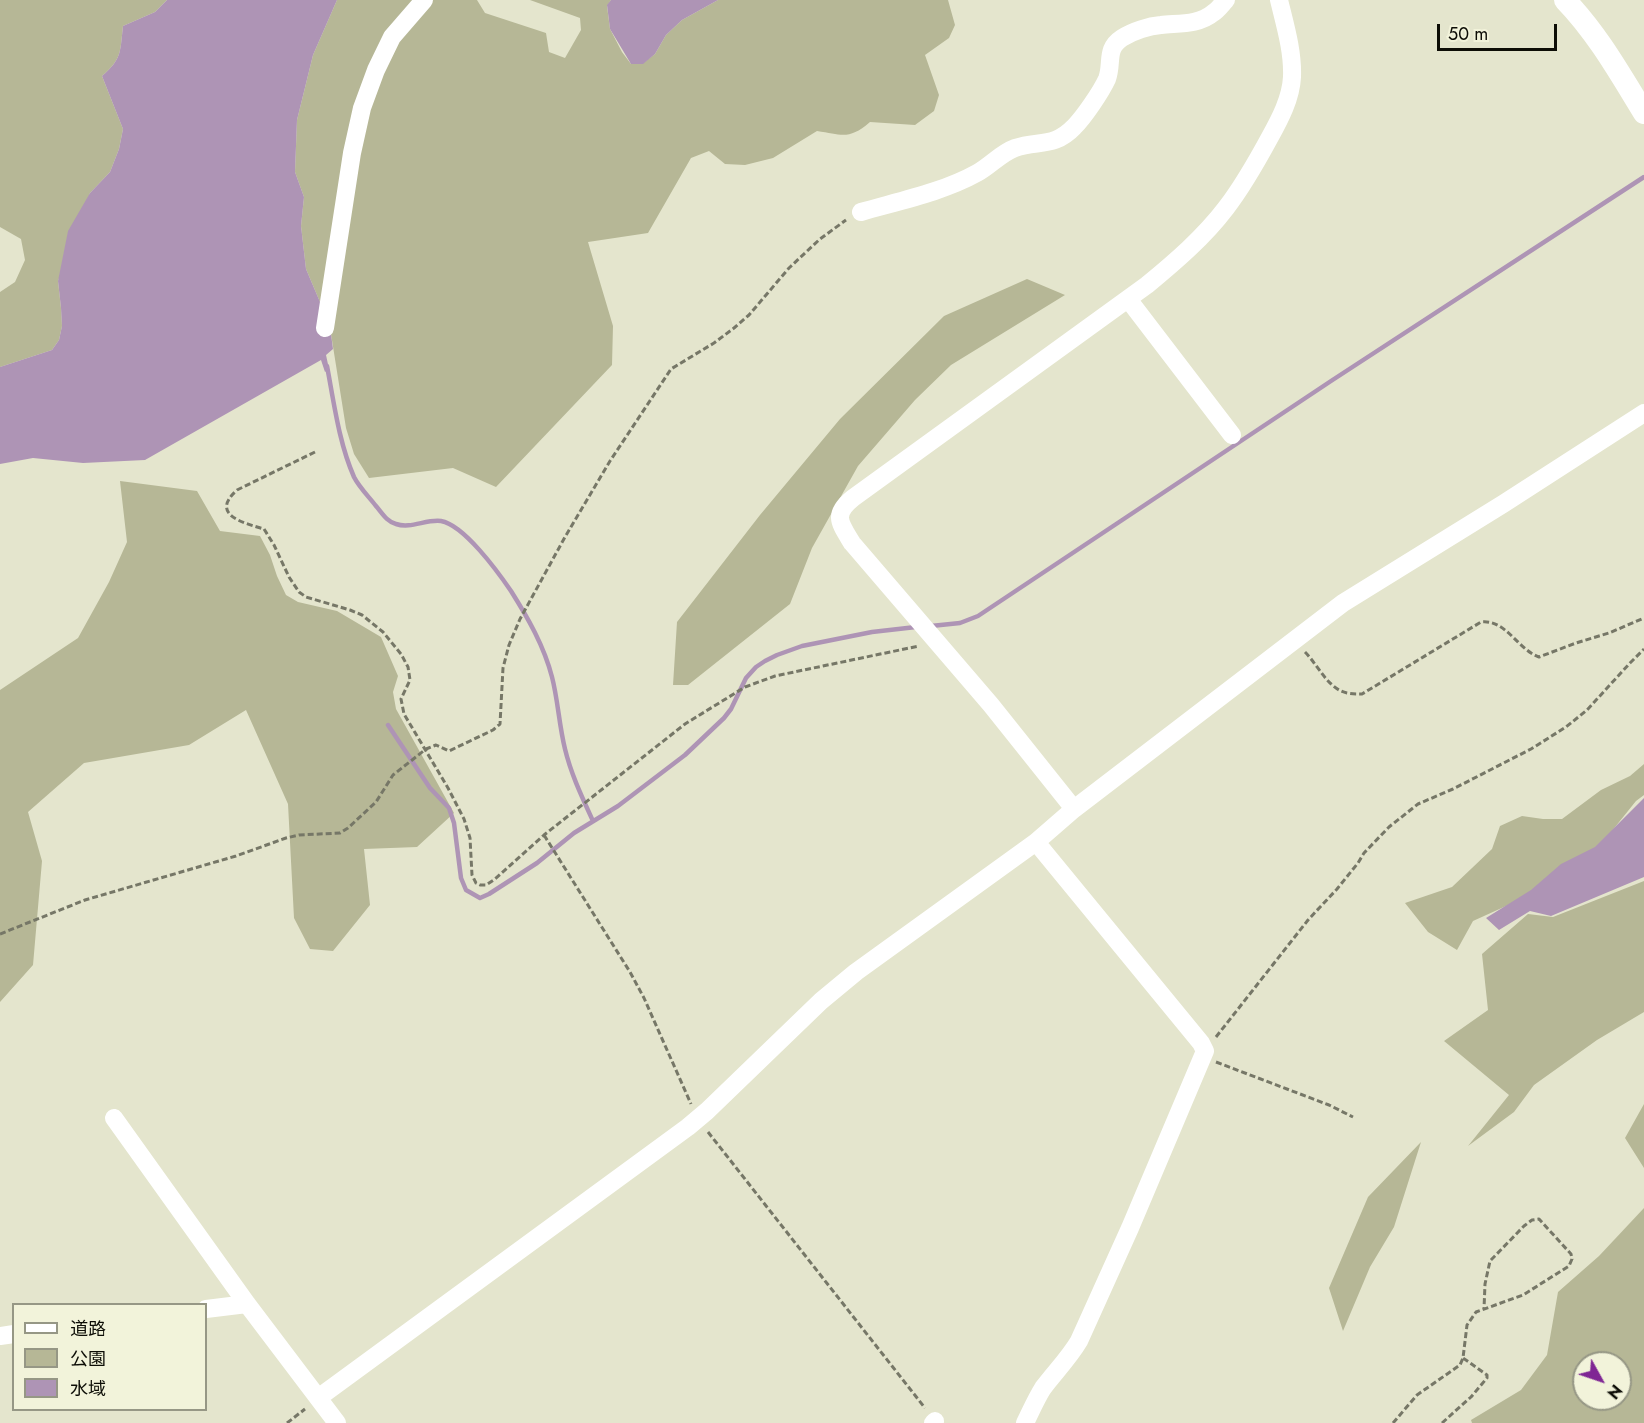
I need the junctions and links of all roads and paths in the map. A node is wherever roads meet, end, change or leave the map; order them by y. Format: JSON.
{"nodes":[{"id":1,"x":424,"y":0,"type":"edge"},
{"id":2,"x":1226,"y":0,"type":"edge"},
{"id":3,"x":1279,"y":0,"type":"edge"},
{"id":4,"x":1565,"y":0,"type":"edge"},
{"id":5,"x":1644,"y":113,"type":"edge"},
{"id":6,"x":861,"y":212,"type":"joint"},
{"id":7,"x":1128,"y":299,"type":"junction"},
{"id":8,"x":325,"y":328,"type":"dead end"},
{"id":9,"x":1644,"y":413,"type":"edge"},
{"id":10,"x":1232,"y":435,"type":"dead end"},
{"id":11,"x":315,"y":452,"type":"dead end"},
{"id":12,"x":1644,"y":618,"type":"edge"},
{"id":13,"x":937,"y":642,"type":"junction"},
{"id":14,"x":1290,"y":642,"type":"junction"},
{"id":15,"x":1644,"y":649,"type":"edge"},
{"id":16,"x":426,"y":749,"type":"junction"},
{"id":17,"x":1074,"y":809,"type":"junction"},
{"id":18,"x":544,"y":835,"type":"junction"},
{"id":19,"x":1036,"y":842,"type":"junction"},
{"id":20,"x":0,"y":934,"type":"edge"},
{"id":21,"x":1203,"y":1052,"type":"junction"},
{"id":22,"x":114,"y":1118,"type":"dead end"},
{"id":23,"x":1353,"y":1118,"type":"dead end"},
{"id":24,"x":698,"y":1119,"type":"junction"},
{"id":25,"x":247,"y":1304,"type":"junction"},
{"id":26,"x":207,"y":1309,"type":"edge"},
{"id":27,"x":1484,"y":1309,"type":"junction"},
{"id":28,"x":1463,"y":1358,"type":"junction"},
{"id":29,"x":318,"y":1398,"type":"junction"},
{"id":30,"x":934,"y":1422,"type":"edge"},
{"id":31,"x":287,"y":1423,"type":"edge"},
{"id":32,"x":337,"y":1423,"type":"edge"},
{"id":33,"x":1025,"y":1423,"type":"edge"},
{"id":34,"x":1393,"y":1423,"type":"edge"},
{"id":35,"x":1442,"y":1423,"type":"edge"}],
"edges":[{"from":1,"to":8,"type":"street"},
{"from":2,"to":6,"type":"street"},
{"from":3,"to":7,"type":"street"},
{"from":4,"to":5,"type":"street"},
{"from":6,"to":16,"type":"path"},
{"from":7,"to":10,"type":"street"},
{"from":7,"to":13,"type":"street"},
{"from":9,"to":14,"type":"street"},
{"from":11,"to":16,"type":"path"},
{"from":12,"to":14,"type":"path"},
{"from":13,"to":17,"type":"street"},
{"from":13,"to":18,"type":"path"},
{"from":14,"to":17,"type":"street"},
{"from":15,"to":21,"type":"path"},
{"from":16,"to":18,"type":"path"},
{"from":16,"to":20,"type":"path"},
{"from":17,"to":19,"type":"street"},
{"from":18,"to":24,"type":"path"},
{"from":19,"to":21,"type":"street"},
{"from":19,"to":24,"type":"street"},
{"from":21,"to":23,"type":"path"},
{"from":21,"to":33,"type":"street"},
{"from":22,"to":25,"type":"street"},
{"from":24,"to":29,"type":"street"},
{"from":24,"to":30,"type":"path"},
{"from":25,"to":26,"type":"street"},
{"from":25,"to":29,"type":"street"},
{"from":27,"to":27,"type":"path"},
{"from":27,"to":28,"type":"path"},
{"from":28,"to":34,"type":"path"},
{"from":28,"to":35,"type":"path"},
{"from":29,"to":31,"type":"path"},
{"from":29,"to":32,"type":"street"}]}
